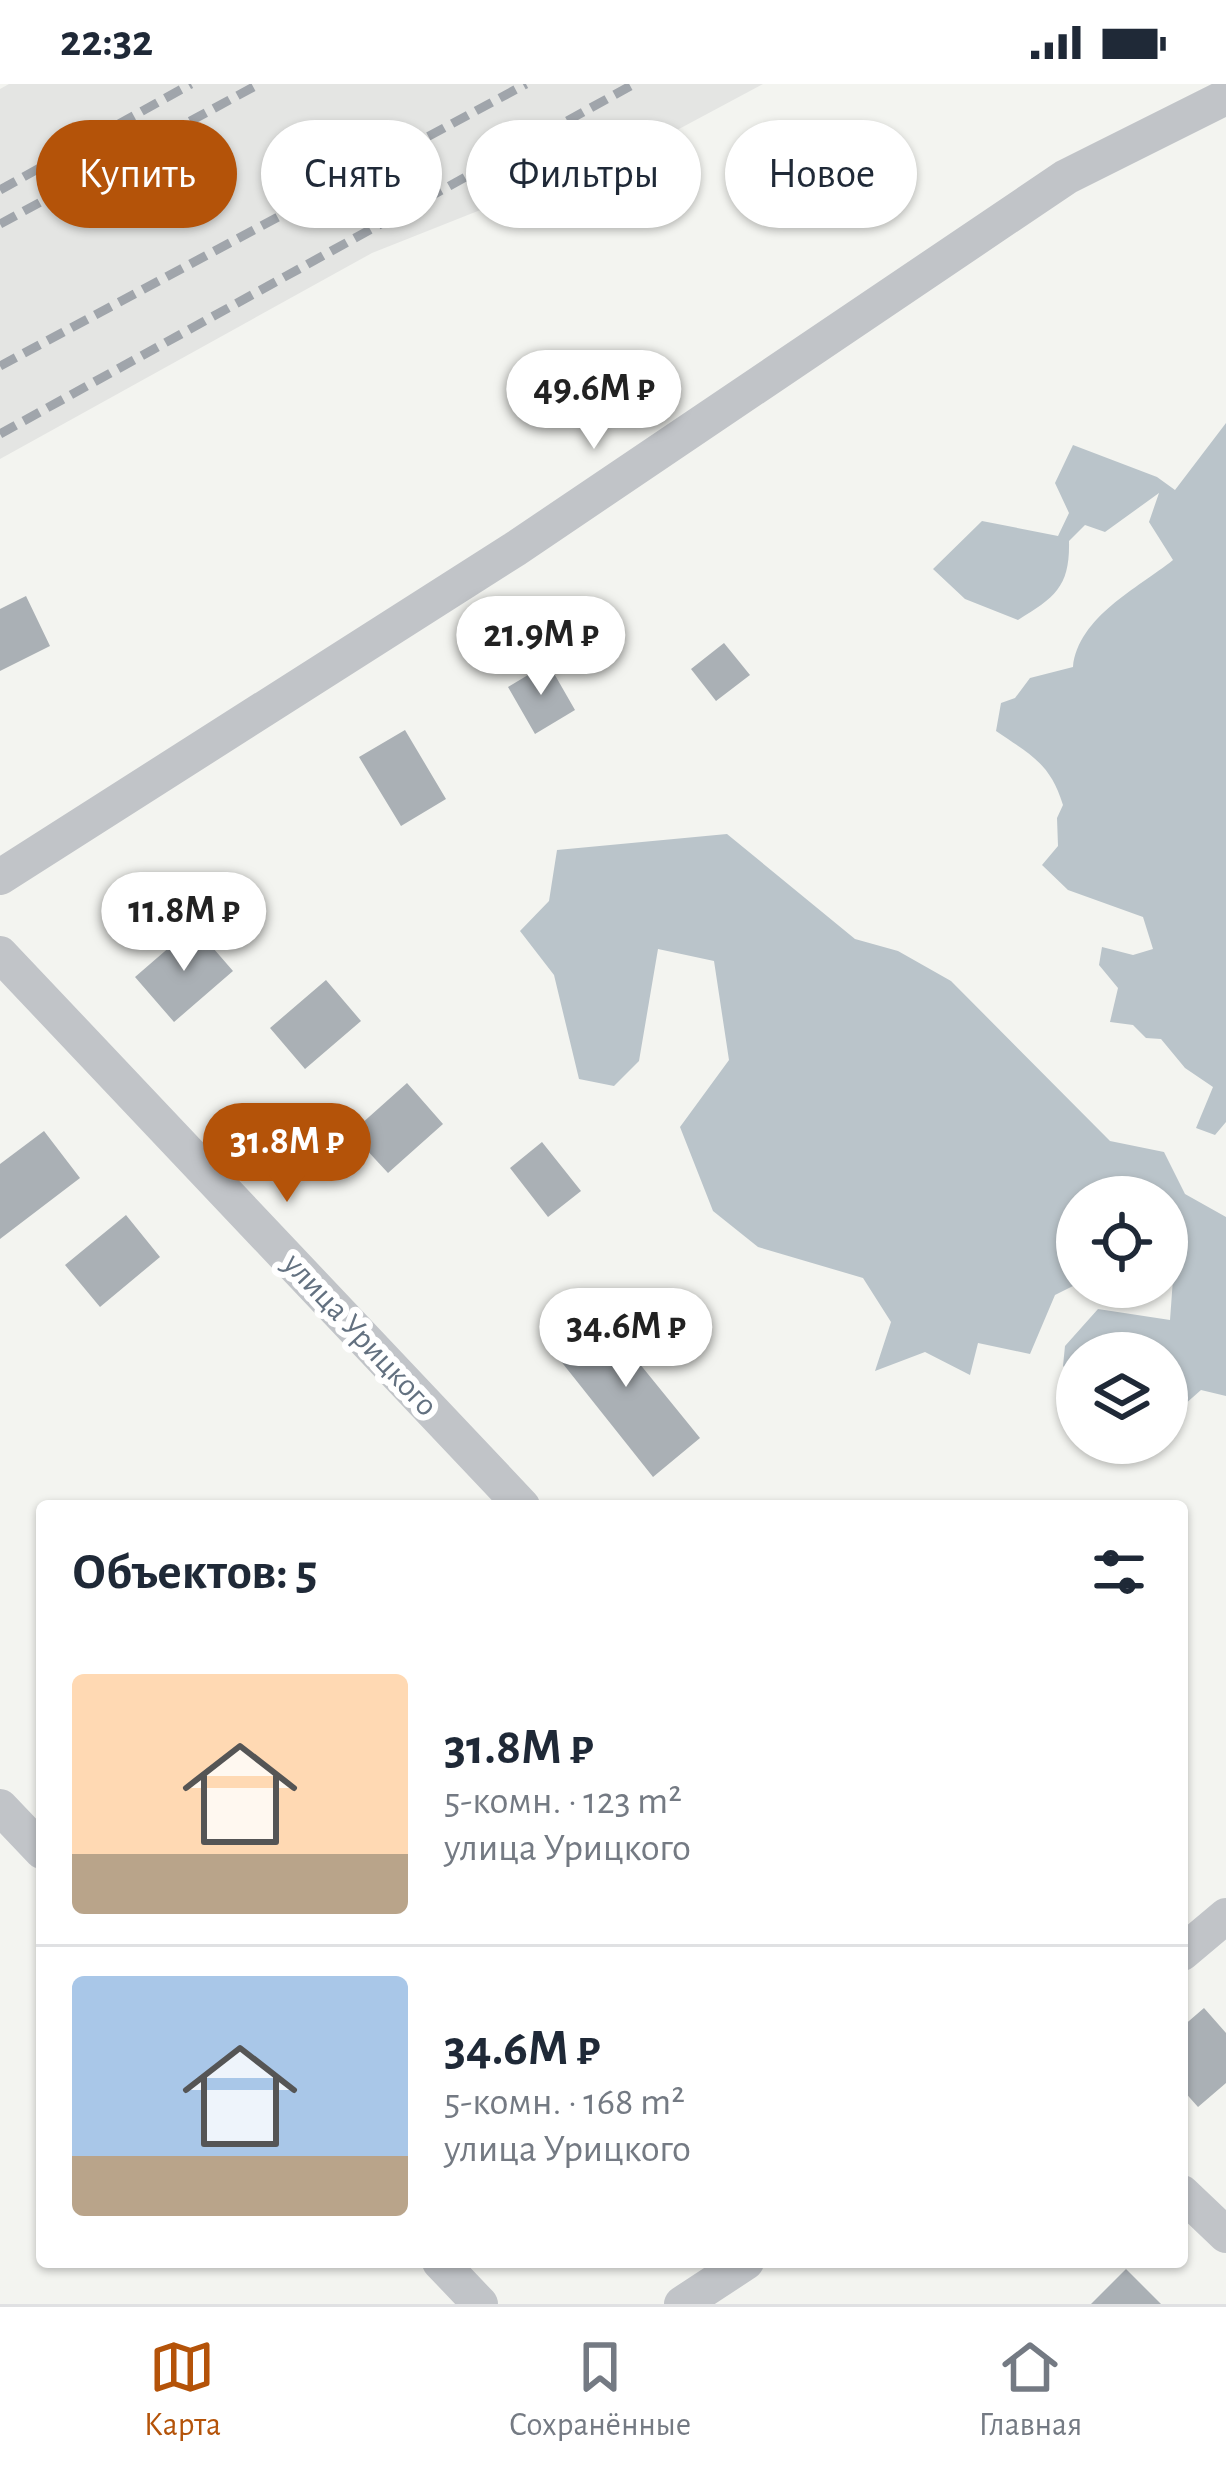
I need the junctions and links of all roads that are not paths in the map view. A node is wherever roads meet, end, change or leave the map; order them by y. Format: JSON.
{"nodes":[{"id":1,"x":1226,"y":97,"type":"edge"},
{"id":2,"x":0,"y":877,"type":"edge"},
{"id":3,"x":0,"y":954,"type":"edge"},
{"id":4,"x":516,"y":1500,"type":"edge"},
{"id":5,"x":0,"y":1807,"type":"edge"},
{"id":6,"x":36,"y":1845,"type":"edge"},
{"id":7,"x":1226,"y":1916,"type":"edge"},
{"id":8,"x":1188,"y":1948,"type":"edge"},
{"id":9,"x":1188,"y":2199,"type":"edge"},
{"id":10,"x":1226,"y":2235,"type":"edge"},
{"id":11,"x":446,"y":2268,"type":"edge"},
{"id":12,"x":737,"y":2268,"type":"edge"},
{"id":13,"x":480,"y":2304,"type":"edge"},
{"id":14,"x":682,"y":2304,"type":"edge"}],
"edges":[{"from":1,"to":2,"type":"street"},
{"from":3,"to":4,"type":"street","name":"улица Урицкого"},
{"from":5,"to":6,"type":"street"},
{"from":7,"to":8,"type":"street"},
{"from":9,"to":10,"type":"street"},
{"from":11,"to":13,"type":"street"},
{"from":12,"to":14,"type":"street"}]}
